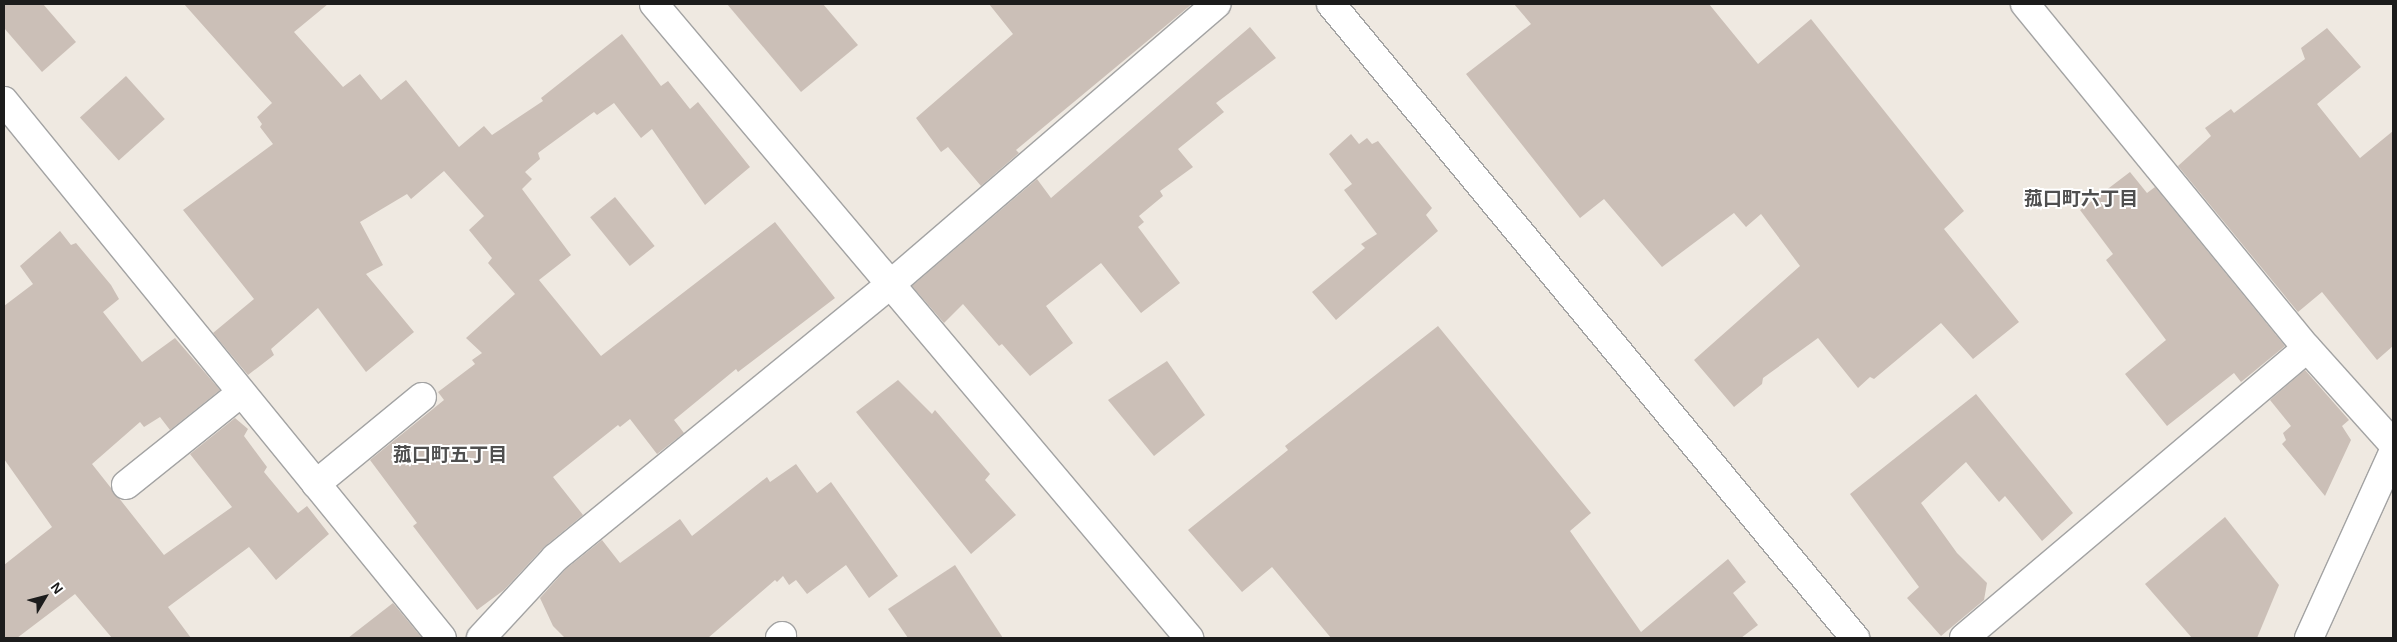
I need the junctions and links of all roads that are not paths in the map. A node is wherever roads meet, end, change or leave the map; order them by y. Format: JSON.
{"nodes":[{"id":1,"x":654,"y":4,"type":"edge"},
{"id":2,"x":1216,"y":4,"type":"edge"},
{"id":3,"x":1331,"y":4,"type":"edge"},
{"id":4,"x":2025,"y":4,"type":"edge"},
{"id":5,"x":4,"y":101,"type":"edge"},
{"id":6,"x":892,"y":283,"type":"junction"},
{"id":7,"x":2307,"y":348,"type":"junction"},
{"id":8,"x":242,"y":393,"type":"junction"},
{"id":9,"x":422,"y":397,"type":"dead end"},
{"id":10,"x":2393,"y":444,"type":"edge"},
{"id":11,"x":2393,"y":453,"type":"edge"},
{"id":12,"x":316,"y":484,"type":"junction"},
{"id":13,"x":126,"y":485,"type":"dead end"},
{"id":14,"x":442,"y":638,"type":"edge"},
{"id":15,"x":481,"y":638,"type":"edge"},
{"id":16,"x":1189,"y":638,"type":"edge"},
{"id":17,"x":1854,"y":638,"type":"edge"},
{"id":18,"x":1964,"y":638,"type":"edge"},
{"id":19,"x":2308,"y":638,"type":"edge"}],
"edges":[{"from":1,"to":6,"type":"street"},
{"from":2,"to":6,"type":"street"},
{"from":3,"to":17,"type":"street"},
{"from":4,"to":7,"type":"street"},
{"from":5,"to":8,"type":"street"},
{"from":6,"to":15,"type":"street"},
{"from":6,"to":16,"type":"street"},
{"from":7,"to":10,"type":"street"},
{"from":7,"to":18,"type":"street"},
{"from":8,"to":12,"type":"street"},
{"from":8,"to":13,"type":"street"},
{"from":9,"to":12,"type":"street"},
{"from":11,"to":19,"type":"street"},
{"from":12,"to":14,"type":"street"}]}
